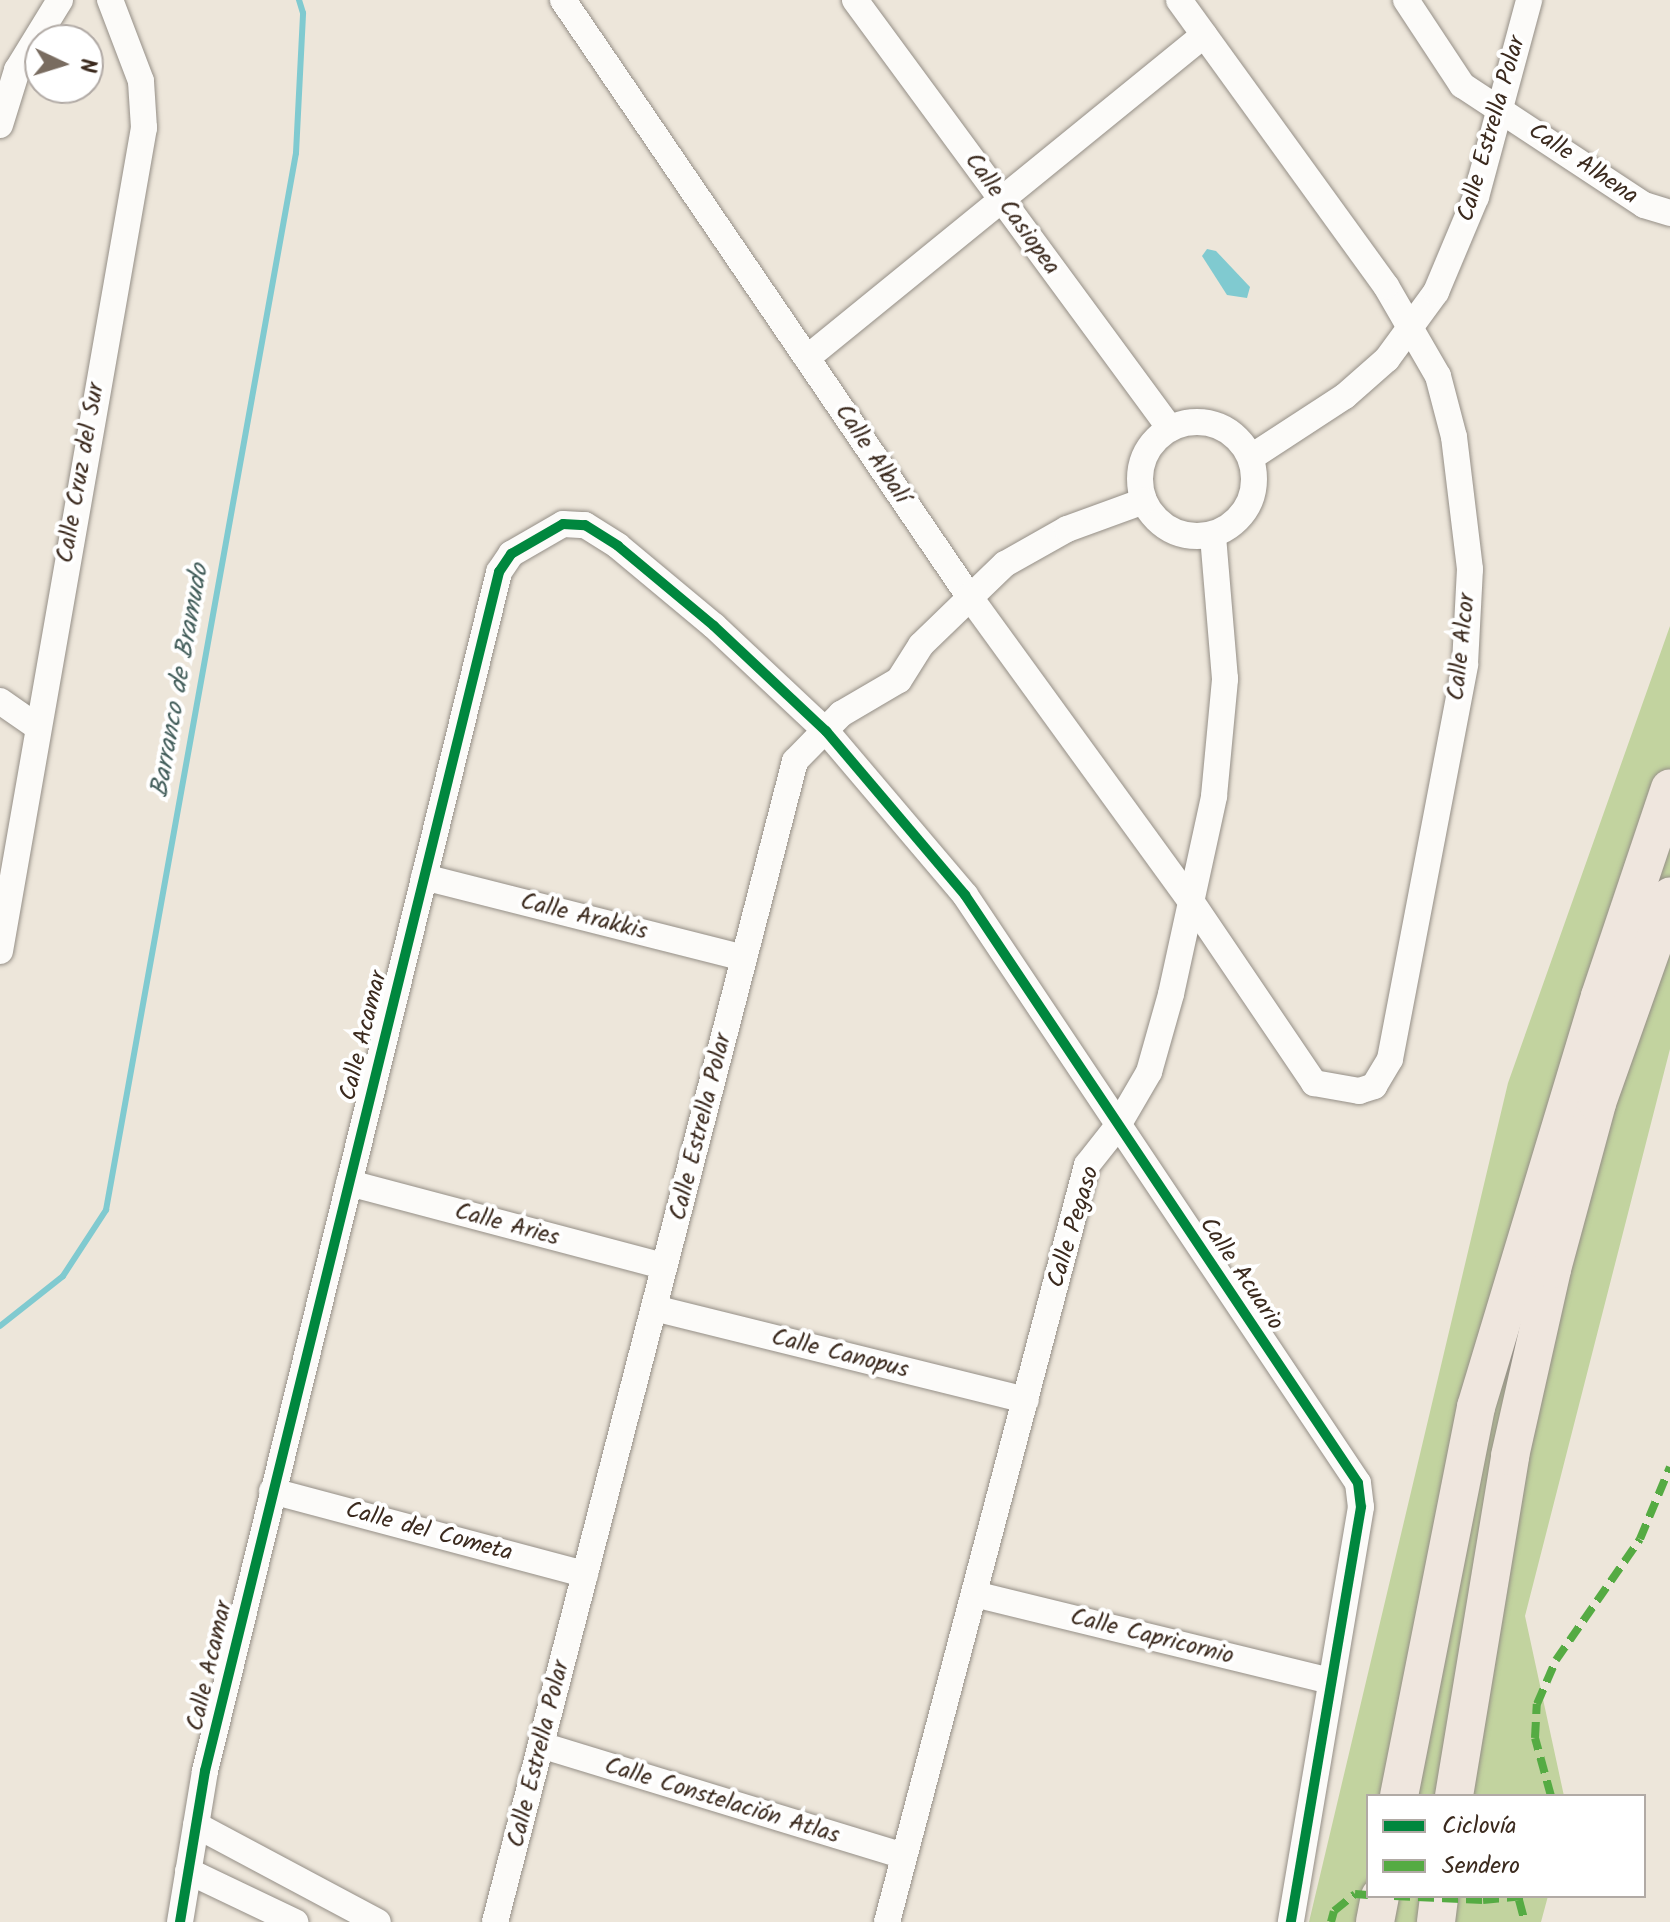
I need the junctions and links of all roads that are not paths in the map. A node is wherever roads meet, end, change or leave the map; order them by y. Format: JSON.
{"nodes":[{"id":1,"x":60,"y":0,"type":"edge"},
{"id":2,"x":110,"y":0,"type":"edge"},
{"id":3,"x":563,"y":0,"type":"edge"},
{"id":4,"x":855,"y":0,"type":"edge"},
{"id":5,"x":1179,"y":0,"type":"edge"},
{"id":6,"x":1406,"y":0,"type":"edge"},
{"id":7,"x":1529,"y":0,"type":"edge"},
{"id":8,"x":1204,"y":35,"type":"junction"},
{"id":9,"x":1500,"y":108,"type":"junction"},
{"id":10,"x":0,"y":125,"type":"edge"},
{"id":11,"x":1002,"y":200,"type":"junction"},
{"id":12,"x":1670,"y":213,"type":"edge"},
{"id":13,"x":1412,"y":330,"type":"junction"},
{"id":14,"x":807,"y":358,"type":"junction"},
{"id":15,"x":1169,"y":427,"type":"junction"},
{"id":16,"x":1253,"y":456,"type":"junction"},
{"id":17,"x":1144,"y":501,"type":"junction"},
{"id":18,"x":1213,"y":535,"type":"junction"},
{"id":19,"x":969,"y":596,"type":"junction"},
{"id":20,"x":0,"y":701,"type":"edge"},
{"id":21,"x":36,"y":726,"type":"junction"},
{"id":22,"x":826,"y":731,"type":"junction"},
{"id":23,"x":1670,"y":788,"type":"edge"},
{"id":24,"x":424,"y":877,"type":"junction"},
{"id":25,"x":1670,"y":897,"type":"edge"},
{"id":26,"x":1191,"y":901,"type":"junction"},
{"id":27,"x":0,"y":951,"type":"edge"},
{"id":28,"x":744,"y":958,"type":"junction"},
{"id":29,"x":1117,"y":1127,"type":"junction"},
{"id":30,"x":349,"y":1183,"type":"junction"},
{"id":31,"x":1532,"y":1212,"type":"junction"},
{"id":32,"x":664,"y":1266,"type":"junction"},
{"id":33,"x":654,"y":1308,"type":"junction"},
{"id":34,"x":1026,"y":1400,"type":"junction"},
{"id":35,"x":1510,"y":1456,"type":"junction"},
{"id":36,"x":272,"y":1491,"type":"junction"},
{"id":37,"x":585,"y":1574,"type":"junction"},
{"id":38,"x":974,"y":1594,"type":"junction"},
{"id":39,"x":1330,"y":1681,"type":"junction"},
{"id":40,"x":541,"y":1745,"type":"junction"},
{"id":41,"x":1399,"y":1794,"type":"edge"},
{"id":42,"x":1419,"y":1794,"type":"edge"},
{"id":43,"x":1454,"y":1794,"type":"edge"},
{"id":44,"x":1468,"y":1794,"type":"edge"},
{"id":45,"x":196,"y":1825,"type":"junction"},
{"id":46,"x":903,"y":1856,"type":"junction"},
{"id":47,"x":188,"y":1871,"type":"junction"},
{"id":48,"x":1380,"y":1898,"type":"edge"},
{"id":49,"x":1404,"y":1898,"type":"edge"},
{"id":50,"x":1439,"y":1898,"type":"edge"},
{"id":51,"x":1462,"y":1898,"type":"edge"},
{"id":52,"x":180,"y":1922,"type":"edge"},
{"id":53,"x":295,"y":1922,"type":"edge"},
{"id":54,"x":378,"y":1922,"type":"edge"},
{"id":55,"x":495,"y":1922,"type":"edge"},
{"id":56,"x":887,"y":1922,"type":"edge"},
{"id":57,"x":1291,"y":1922,"type":"edge"},
{"id":58,"x":1375,"y":1922,"type":"edge"},
{"id":59,"x":1401,"y":1922,"type":"edge"},
{"id":60,"x":1436,"y":1922,"type":"edge"},
{"id":61,"x":1462,"y":1922,"type":"edge"}],
"edges":[{"from":1,"to":10,"type":"street"},
{"from":2,"to":21,"type":"street","name":"Calle Cruz del Sur"},
{"from":3,"to":14,"type":"street","name":"Calle Albalí"},
{"from":4,"to":11,"type":"street","name":"Calle Casiopea"},
{"from":5,"to":8,"type":"street","name":"Calle Alcor"},
{"from":6,"to":9,"type":"street","name":"Calle Alhena"},
{"from":7,"to":9,"type":"street","name":"Calle Estrella Polar"},
{"from":8,"to":11,"type":"street"},
{"from":8,"to":13,"type":"street","name":"Calle Alcor"},
{"from":9,"to":12,"type":"street","name":"Calle Alhena"},
{"from":9,"to":13,"type":"street","name":"Calle Estrella Polar"},
{"from":11,"to":14,"type":"street"},
{"from":11,"to":15,"type":"street","name":"Calle Casiopea"},
{"from":13,"to":16,"type":"street","name":"Calle Estrella Polar"},
{"from":13,"to":26,"type":"street","name":"Calle Alcor"},
{"from":14,"to":19,"type":"street","name":"Calle Albalí"},
{"from":15,"to":16,"type":"street"},
{"from":15,"to":17,"type":"street"},
{"from":16,"to":18,"type":"street"},
{"from":17,"to":18,"type":"street"},
{"from":17,"to":19,"type":"street","name":"Calle Estrella Polar"},
{"from":18,"to":26,"type":"street","name":"Calle Pegaso"},
{"from":19,"to":22,"type":"street","name":"Calle Estrella Polar"},
{"from":19,"to":26,"type":"street","name":"Calle Albalí"},
{"from":20,"to":21,"type":"street"},
{"from":21,"to":27,"type":"street","name":"Calle Cruz del Sur"},
{"from":22,"to":24,"type":"street","name":"Calle Acamar"},
{"from":22,"to":28,"type":"street","name":"Calle Estrella Polar"},
{"from":22,"to":29,"type":"street","name":"Calle Acuario"},
{"from":23,"to":31,"type":"highway"},
{"from":24,"to":28,"type":"street","name":"Calle Arakkis"},
{"from":24,"to":30,"type":"street","name":"Calle Acamar"},
{"from":25,"to":35,"type":"highway"},
{"from":26,"to":29,"type":"street","name":"Calle Pegaso"},
{"from":28,"to":32,"type":"street","name":"Calle Estrella Polar"},
{"from":29,"to":34,"type":"street","name":"Calle Pegaso"},
{"from":29,"to":39,"type":"street","name":"Calle Acuario"},
{"from":30,"to":32,"type":"street","name":"Calle Aries"},
{"from":30,"to":36,"type":"street","name":"Calle Acamar"},
{"from":31,"to":41,"type":"highway"},
{"from":31,"to":42,"type":"highway"},
{"from":32,"to":33,"type":"street","name":"Calle Estrella Polar"},
{"from":33,"to":34,"type":"street","name":"Calle Canopus"},
{"from":33,"to":37,"type":"street","name":"Calle Estrella Polar"},
{"from":34,"to":38,"type":"street","name":"Calle Pegaso"},
{"from":35,"to":43,"type":"highway"},
{"from":35,"to":44,"type":"highway"},
{"from":36,"to":37,"type":"street","name":"Calle del Cometa"},
{"from":36,"to":45,"type":"street","name":"Calle Acamar"},
{"from":37,"to":40,"type":"street","name":"Calle Estrella Polar"},
{"from":38,"to":39,"type":"street","name":"Calle Capricornio"},
{"from":38,"to":46,"type":"street","name":"Calle Pegaso"},
{"from":39,"to":57,"type":"street","name":"Calle Acuario"},
{"from":40,"to":46,"type":"street","name":"Calle Constelación Atlas"},
{"from":40,"to":55,"type":"street","name":"Calle Estrella Polar"},
{"from":45,"to":47,"type":"street","name":"Calle Acamar"},
{"from":45,"to":54,"type":"street"},
{"from":46,"to":56,"type":"street","name":"Calle Pegaso"},
{"from":47,"to":52,"type":"street","name":"Calle Acamar"},
{"from":47,"to":53,"type":"street"},
{"from":48,"to":58,"type":"highway"},
{"from":49,"to":59,"type":"highway"},
{"from":50,"to":60,"type":"highway"},
{"from":51,"to":61,"type":"highway"}]}
